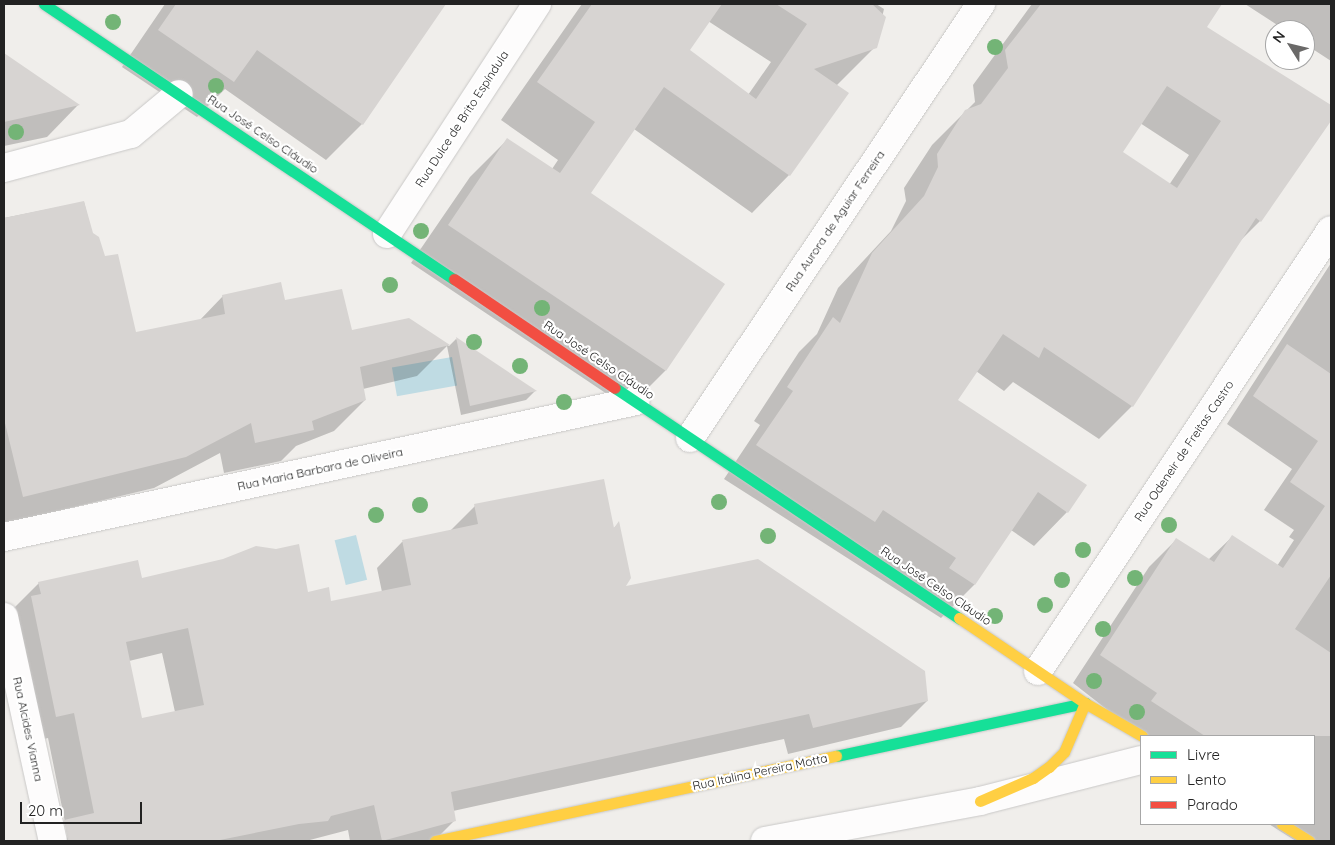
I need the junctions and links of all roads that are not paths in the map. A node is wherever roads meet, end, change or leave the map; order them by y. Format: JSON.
{"nodes":[{"id":1,"x":537,"y":4,"type":"edge"},
{"id":2,"x":980,"y":4,"type":"edge"},
{"id":3,"x":55,"y":7,"type":"edge"},
{"id":4,"x":179,"y":94,"type":"junction"},
{"id":5,"x":4,"y":168,"type":"edge"},
{"id":6,"x":1331,"y":230,"type":"edge"},
{"id":7,"x":387,"y":234,"type":"junction"},
{"id":8,"x":636,"y":402,"type":"junction"},
{"id":9,"x":690,"y":438,"type":"junction"},
{"id":10,"x":4,"y":537,"type":"edge"},
{"id":11,"x":4,"y":617,"type":"edge"},
{"id":12,"x":1038,"y":671,"type":"junction"},
{"id":13,"x":1085,"y":703,"type":"junction"},
{"id":14,"x":1140,"y":735,"type":"edge"},
{"id":15,"x":1140,"y":760,"type":"edge"},
{"id":16,"x":980,"y":801,"type":"junction"},
{"id":17,"x":1284,"y":825,"type":"edge"},
{"id":18,"x":53,"y":841,"type":"edge"},
{"id":19,"x":435,"y":841,"type":"edge"},
{"id":20,"x":765,"y":841,"type":"edge"},
{"id":21,"x":1309,"y":841,"type":"edge"}],
"edges":[{"from":1,"to":7,"type":"street","name":"Rua Dulce de Brito Espíndula"},
{"from":2,"to":9,"type":"street","name":"Rua Aurora de Aguiar Ferreira"},
{"from":3,"to":4,"type":"street","name":"Rua José Celso Cláudio"},
{"from":4,"to":5,"type":"street"},
{"from":4,"to":7,"type":"street","name":"Rua José Celso Cláudio"},
{"from":6,"to":12,"type":"street","name":"Rua Odeneir de Freitas Castro"},
{"from":7,"to":8,"type":"street","name":"Rua José Celso Cláudio"},
{"from":8,"to":9,"type":"street","name":"Rua José Celso Cláudio"},
{"from":8,"to":10,"type":"street","name":"Rua Maria Barbara de Oliveira"},
{"from":9,"to":12,"type":"street","name":"Rua José Celso Cláudio"},
{"from":11,"to":18,"type":"street","name":"Rua Alcides Vianna"},
{"from":12,"to":13,"type":"street","name":"Rua José Celso Cláudio"},
{"from":13,"to":14,"type":"street","name":"Rua José Celso Cláudio"},
{"from":13,"to":16,"type":"street"},
{"from":13,"to":19,"type":"street","name":"Rua Italina Pereira Motta"},
{"from":15,"to":16,"type":"street"},
{"from":16,"to":20,"type":"street"},
{"from":17,"to":21,"type":"street"}]}
